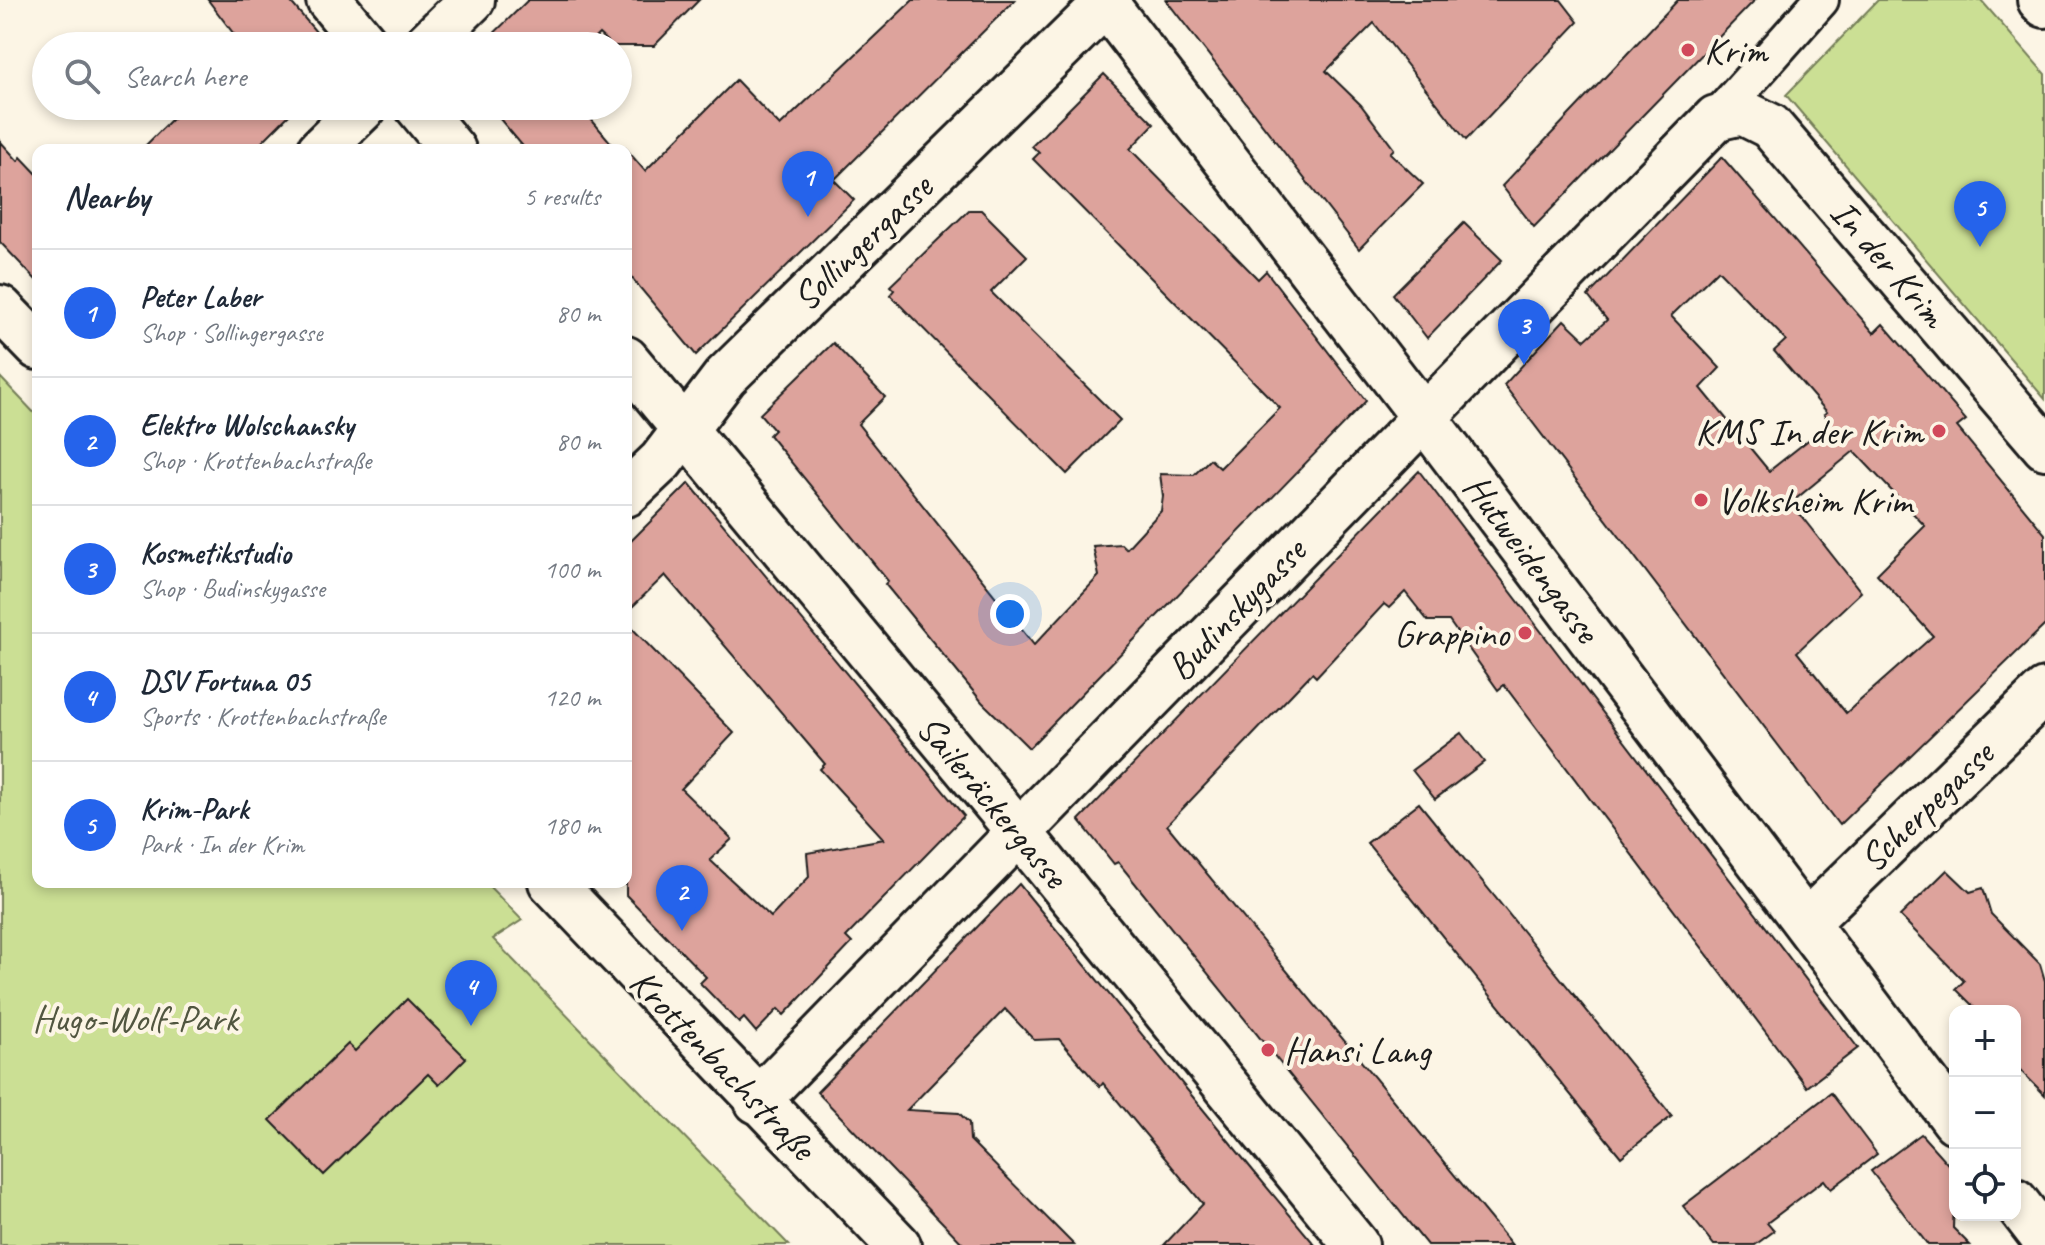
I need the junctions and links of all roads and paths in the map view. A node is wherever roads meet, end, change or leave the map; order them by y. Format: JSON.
{"nodes":[{"id":1,"x":329,"y":0,"type":"edge"},
{"id":2,"x":472,"y":0,"type":"edge"},
{"id":3,"x":1821,"y":0,"type":"edge"},
{"id":4,"x":2040,"y":0,"type":"edge"},
{"id":5,"x":1106,"y":1,"type":"edge"},
{"id":6,"x":2045,"y":5,"type":"edge"},
{"id":7,"x":355,"y":32,"type":"edge"},
{"id":8,"x":439,"y":32,"type":"edge"},
{"id":9,"x":1716,"y":118,"type":"junction"},
{"id":10,"x":351,"y":120,"type":"edge"},
{"id":11,"x":428,"y":120,"type":"edge"},
{"id":12,"x":326,"y":144,"type":"edge"},
{"id":13,"x":448,"y":144,"type":"edge"},
{"id":14,"x":0,"y":308,"type":"edge"},
{"id":15,"x":32,"y":341,"type":"edge"},
{"id":16,"x":632,"y":366,"type":"edge"},
{"id":17,"x":1423,"y":416,"type":"junction"},
{"id":18,"x":685,"y":431,"type":"junction"},
{"id":19,"x":2045,"y":447,"type":"edge"},
{"id":20,"x":632,"y":488,"type":"edge"},
{"id":21,"x":2045,"y":691,"type":"edge"},
{"id":22,"x":1019,"y":832,"type":"junction"},
{"id":23,"x":557,"y":888,"type":"edge"},
{"id":24,"x":1807,"y":922,"type":"junction"},
{"id":25,"x":757,"y":1101,"type":"junction"},
{"id":26,"x":1949,"y":1113,"type":"edge"},
{"id":27,"x":2021,"y":1209,"type":"edge"},
{"id":28,"x":2045,"y":1240,"type":"edge"},
{"id":29,"x":898,"y":1245,"type":"edge"},
{"id":30,"x":1356,"y":1245,"type":"edge"}],
"edges":[{"from":1,"to":7,"type":"street"},
{"from":2,"to":8,"type":"street"},
{"from":3,"to":9,"type":"street"},
{"from":4,"to":6,"type":"street"},
{"from":5,"to":17,"type":"street","name":"Hutweidengasse"},
{"from":5,"to":18,"type":"street","name":"Sollingergasse"},
{"from":9,"to":17,"type":"street","name":"Budinskygasse"},
{"from":9,"to":19,"type":"street","name":"In der Krim"},
{"from":10,"to":12,"type":"street"},
{"from":11,"to":13,"type":"street"},
{"from":14,"to":15,"type":"street"},
{"from":16,"to":18,"type":"street","name":"Saileräckergasse"},
{"from":17,"to":22,"type":"street","name":"Budinskygasse"},
{"from":17,"to":24,"type":"street","name":"Hutweidengasse"},
{"from":18,"to":20,"type":"street","name":"Sollingergasse"},
{"from":18,"to":22,"type":"street","name":"Saileräckergasse"},
{"from":21,"to":24,"type":"street","name":"Scherpegasse"},
{"from":22,"to":25,"type":"street","name":"Budinskygasse"},
{"from":22,"to":30,"type":"street","name":"Saileräckergasse"},
{"from":23,"to":25,"type":"street","name":"Krottenbachstraße"},
{"from":24,"to":26,"type":"street","name":"Hutweidengasse"},
{"from":25,"to":29,"type":"street","name":"Krottenbachstraße"},
{"from":27,"to":28,"type":"street"}]}
